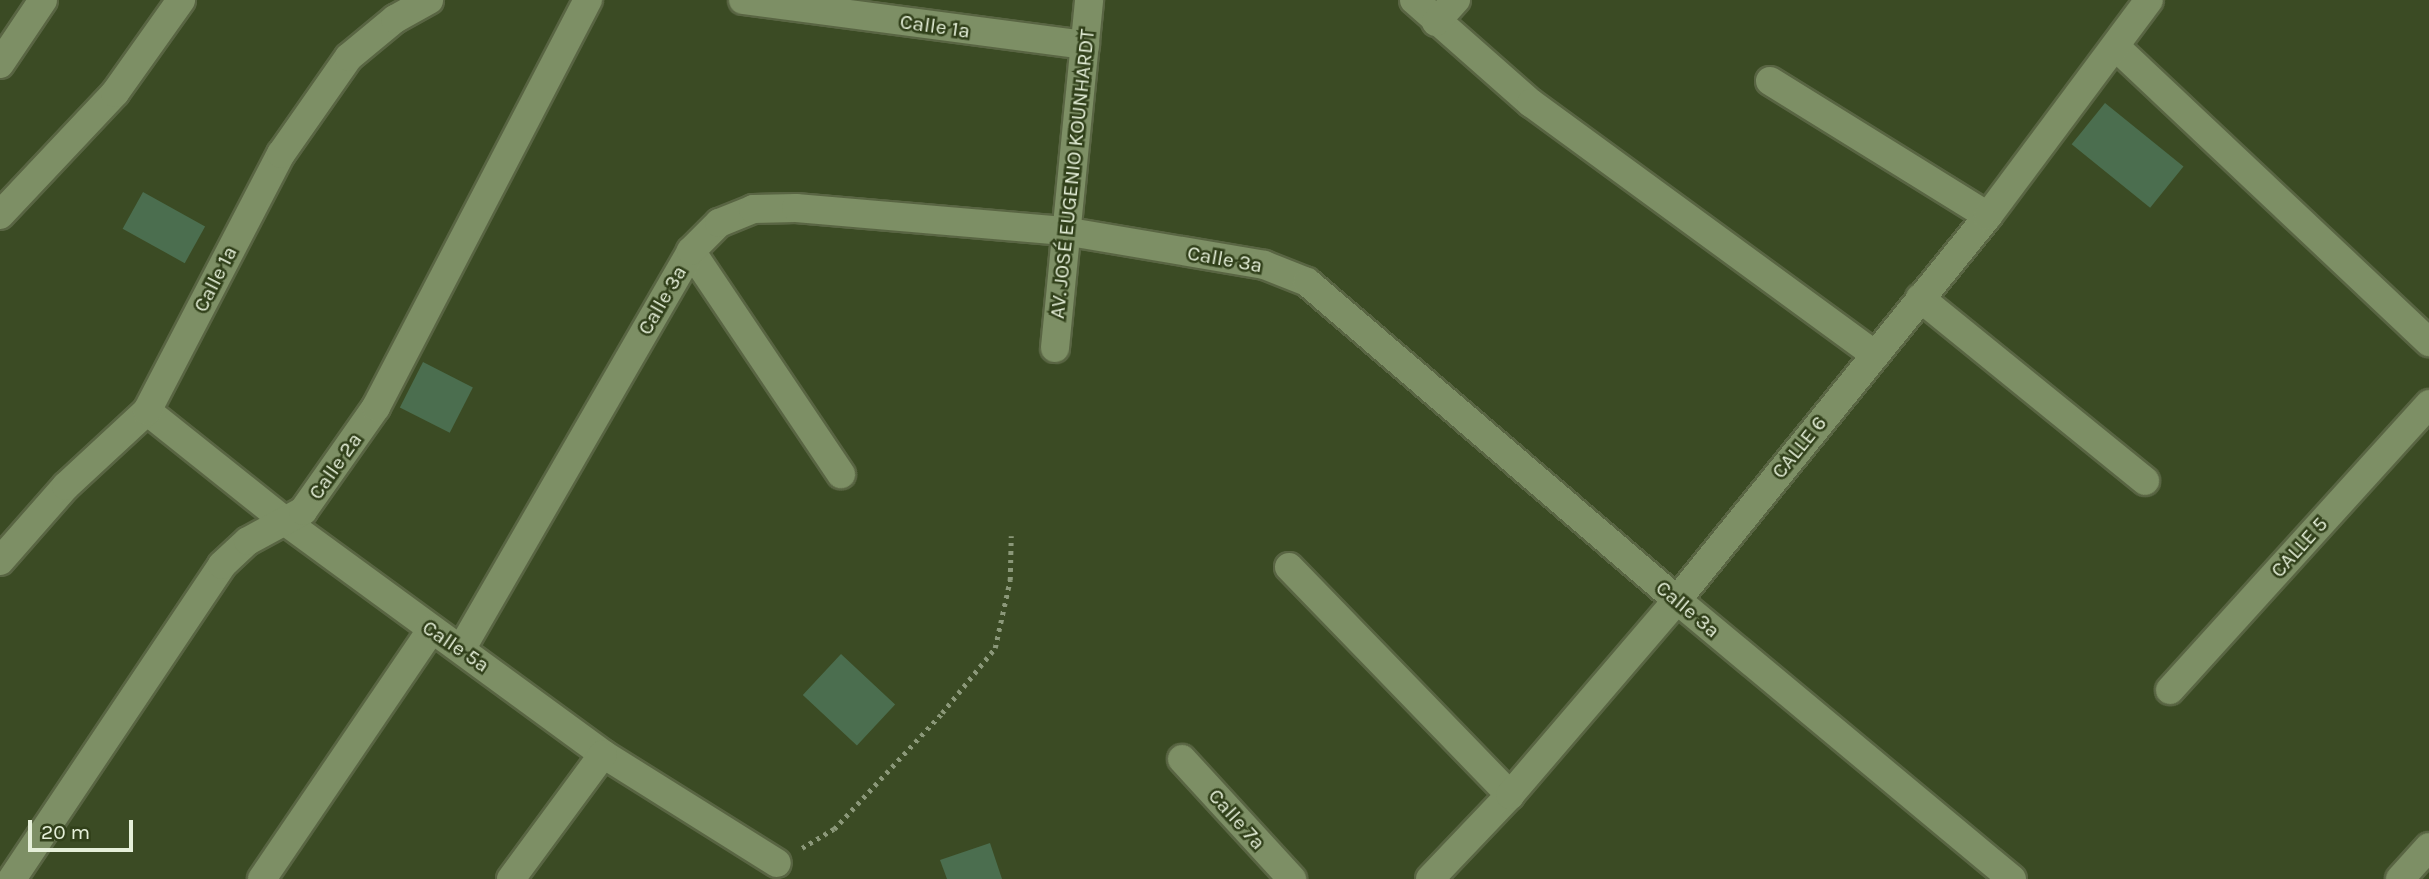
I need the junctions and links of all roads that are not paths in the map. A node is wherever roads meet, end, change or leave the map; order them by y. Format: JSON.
{"nodes":[{"id":1,"x":43,"y":0,"type":"edge"},
{"id":2,"x":181,"y":0,"type":"edge"},
{"id":3,"x":429,"y":0,"type":"edge"},
{"id":4,"x":588,"y":0,"type":"edge"},
{"id":5,"x":743,"y":0,"type":"edge"},
{"id":6,"x":1089,"y":0,"type":"edge"},
{"id":7,"x":1414,"y":0,"type":"edge"},
{"id":8,"x":1456,"y":0,"type":"edge"},
{"id":9,"x":2149,"y":0,"type":"edge"},
{"id":10,"x":1436,"y":22,"type":"junction"},
{"id":11,"x":1086,"y":46,"type":"junction"},
{"id":12,"x":2118,"y":48,"type":"junction"},
{"id":13,"x":0,"y":65,"type":"edge"},
{"id":14,"x":1770,"y":80,"type":"dead end"},
{"id":15,"x":0,"y":215,"type":"edge"},
{"id":16,"x":1988,"y":216,"type":"junction"},
{"id":17,"x":1064,"y":231,"type":"junction"},
{"id":18,"x":691,"y":251,"type":"junction"},
{"id":19,"x":1920,"y":298,"type":"junction"},
{"id":20,"x":2429,"y":342,"type":"edge"},
{"id":21,"x":1055,"y":348,"type":"dead end"},
{"id":22,"x":1874,"y":354,"type":"junction"},
{"id":23,"x":2429,"y":404,"type":"edge"},
{"id":24,"x":147,"y":411,"type":"junction"},
{"id":25,"x":841,"y":474,"type":"dead end"},
{"id":26,"x":2145,"y":481,"type":"dead end"},
{"id":27,"x":286,"y":522,"type":"junction"},
{"id":28,"x":0,"y":561,"type":"edge"},
{"id":29,"x":1289,"y":567,"type":"dead end"},
{"id":30,"x":1677,"y":600,"type":"junction"},
{"id":31,"x":431,"y":630,"type":"junction"},
{"id":32,"x":462,"y":648,"type":"junction"},
{"id":33,"x":2170,"y":690,"type":"dead end"},
{"id":34,"x":603,"y":754,"type":"junction"},
{"id":35,"x":1182,"y":759,"type":"dead end"},
{"id":36,"x":1510,"y":795,"type":"junction"},
{"id":37,"x":2429,"y":847,"type":"edge"},
{"id":38,"x":777,"y":863,"type":"road end"},
{"id":39,"x":12,"y":879,"type":"edge"},
{"id":40,"x":262,"y":879,"type":"edge"},
{"id":41,"x":511,"y":879,"type":"edge"},
{"id":42,"x":1292,"y":879,"type":"edge"},
{"id":43,"x":1430,"y":879,"type":"edge"},
{"id":44,"x":2012,"y":879,"type":"edge"},
{"id":45,"x":2400,"y":879,"type":"edge"}],
"edges":[{"from":1,"to":13,"type":"street"},
{"from":2,"to":15,"type":"street"},
{"from":3,"to":24,"type":"street","name":"Calle 1ª"},
{"from":4,"to":27,"type":"street","name":"Calle 2ª"},
{"from":5,"to":11,"type":"street","name":"Calle 1ª"},
{"from":6,"to":11,"type":"street","name":"AV. JOSÉ EUGENIO KOUNHARDT"},
{"from":7,"to":10,"type":"street"},
{"from":8,"to":10,"type":"street"},
{"from":9,"to":12,"type":"street","name":"CALLE 6"},
{"from":10,"to":22,"type":"street"},
{"from":11,"to":17,"type":"street","name":"AV. JOSÉ EUGENIO KOUNHARDT"},
{"from":12,"to":16,"type":"street","name":"CALLE 6"},
{"from":12,"to":20,"type":"street"},
{"from":14,"to":16,"type":"street"},
{"from":16,"to":19,"type":"street","name":"CALLE 6"},
{"from":17,"to":18,"type":"street","name":"Calle 3ª"},
{"from":17,"to":21,"type":"street","name":"AV. JOSÉ EUGENIO KOUNHARDT"},
{"from":17,"to":30,"type":"street","name":"Calle 3ª"},
{"from":18,"to":25,"type":"street"},
{"from":18,"to":32,"type":"street","name":"Calle 3ª"},
{"from":19,"to":22,"type":"street","name":"CALLE 6"},
{"from":19,"to":26,"type":"street"},
{"from":22,"to":30,"type":"street","name":"CALLE 6"},
{"from":23,"to":33,"type":"street","name":"CALLE 5"},
{"from":24,"to":27,"type":"street","name":"Calle 5ª"},
{"from":24,"to":28,"type":"street","name":"Calle 1ª"},
{"from":27,"to":31,"type":"street","name":"Calle 5ª"},
{"from":27,"to":39,"type":"street","name":"Calle 2ª"},
{"from":29,"to":36,"type":"street"},
{"from":30,"to":36,"type":"street","name":"CALLE 6"},
{"from":30,"to":44,"type":"street","name":"Calle 3ª"},
{"from":31,"to":32,"type":"street","name":"Calle 5ª"},
{"from":31,"to":40,"type":"street"},
{"from":32,"to":34,"type":"street","name":"Calle 5ª"},
{"from":34,"to":38,"type":"street","name":"Calle 5ª"},
{"from":34,"to":41,"type":"street"},
{"from":35,"to":42,"type":"street","name":"Calle 7ª"},
{"from":36,"to":43,"type":"street","name":"CALLE 6"},
{"from":37,"to":45,"type":"street"}]}
